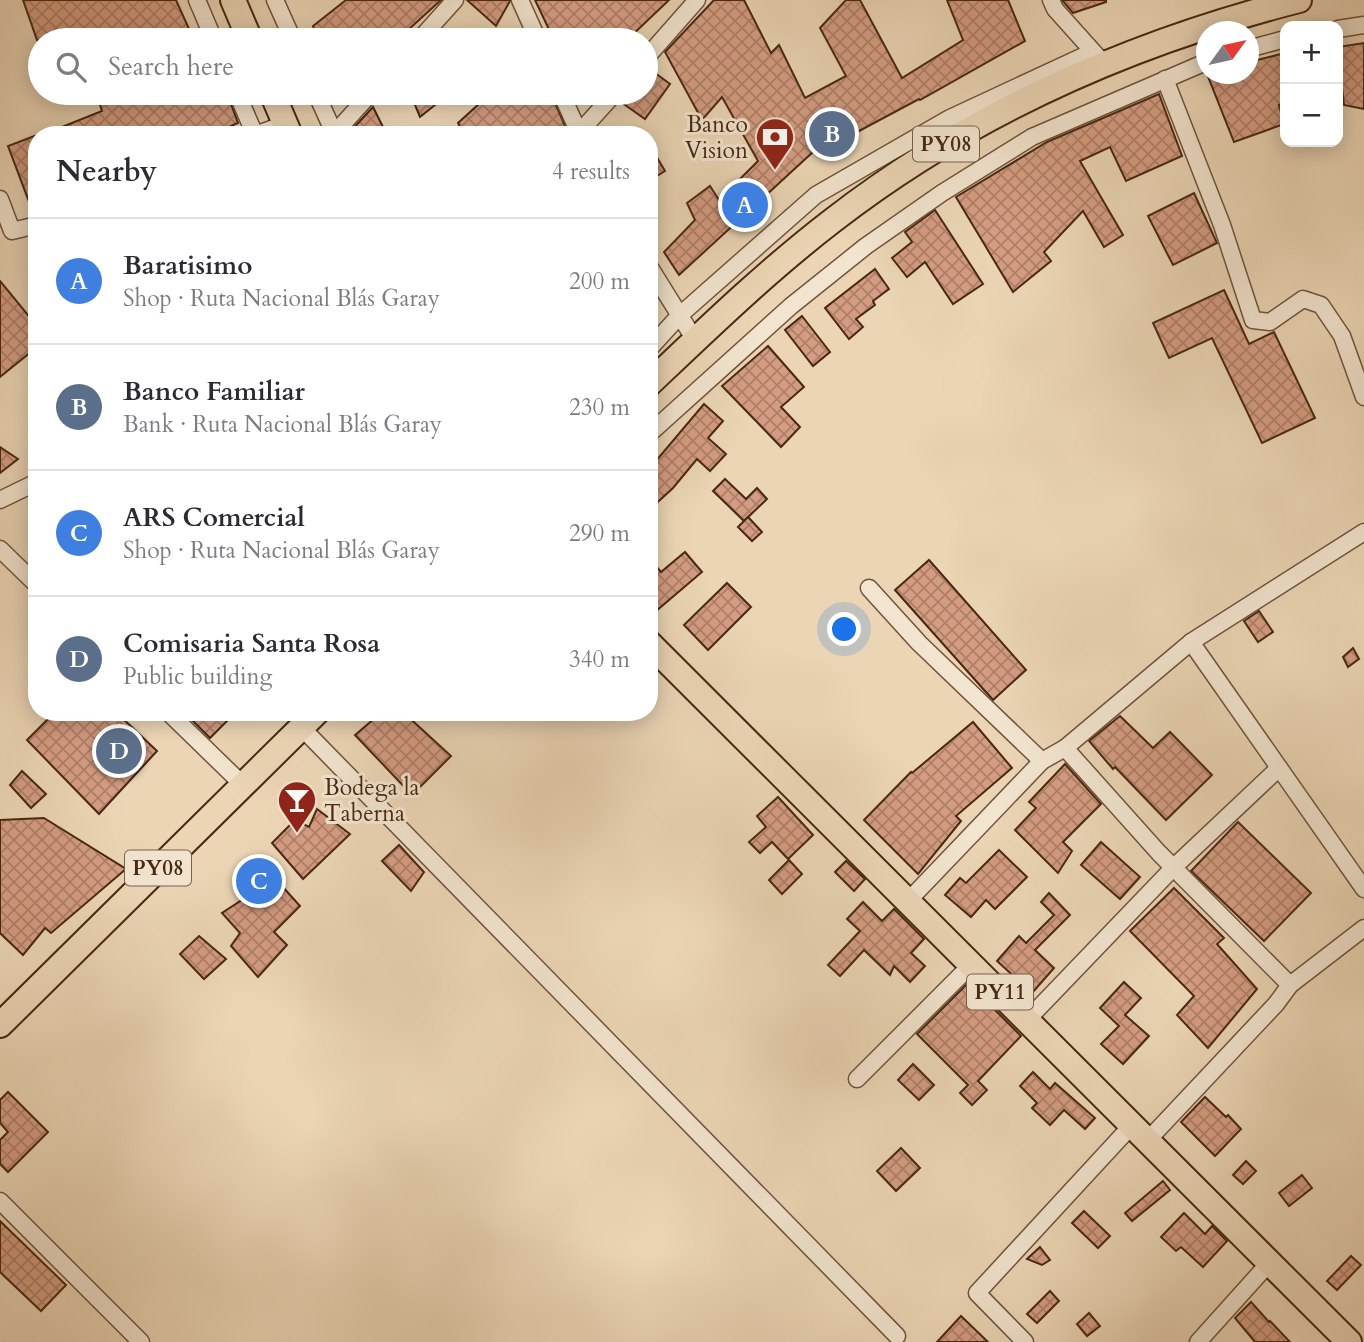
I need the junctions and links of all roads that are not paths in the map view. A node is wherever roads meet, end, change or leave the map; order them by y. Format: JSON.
{"nodes":[{"id":1,"x":197,"y":0,"type":"edge"},
{"id":2,"x":233,"y":0,"type":"edge"},
{"id":3,"x":275,"y":0,"type":"edge"},
{"id":4,"x":455,"y":0,"type":"edge"},
{"id":5,"x":520,"y":0,"type":"edge"},
{"id":6,"x":697,"y":0,"type":"edge"},
{"id":7,"x":1051,"y":0,"type":"edge"},
{"id":8,"x":1299,"y":0,"type":"edge"},
{"id":9,"x":1364,"y":25,"type":"edge"},
{"id":10,"x":209,"y":28,"type":"edge"},
{"id":11,"x":245,"y":28,"type":"edge"},
{"id":12,"x":288,"y":28,"type":"edge"},
{"id":13,"x":430,"y":28,"type":"edge"},
{"id":14,"x":533,"y":28,"type":"edge"},
{"id":15,"x":1343,"y":28,"type":"edge"},
{"id":16,"x":1280,"y":40,"type":"edge"},
{"id":17,"x":658,"y":44,"type":"edge"},
{"id":18,"x":1259,"y":46,"type":"edge"},
{"id":19,"x":1099,"y":57,"type":"junction"},
{"id":20,"x":1196,"y":66,"type":"edge"},
{"id":21,"x":1166,"y":79,"type":"junction"},
{"id":22,"x":242,"y":105,"type":"edge"},
{"id":23,"x":277,"y":105,"type":"edge"},
{"id":24,"x":321,"y":105,"type":"edge"},
{"id":25,"x":360,"y":105,"type":"edge"},
{"id":26,"x":566,"y":105,"type":"edge"},
{"id":27,"x":604,"y":105,"type":"edge"},
{"id":28,"x":251,"y":126,"type":"edge"},
{"id":29,"x":287,"y":126,"type":"edge"},
{"id":30,"x":330,"y":126,"type":"edge"},
{"id":31,"x":341,"y":126,"type":"edge"},
{"id":32,"x":575,"y":126,"type":"edge"},
{"id":33,"x":586,"y":126,"type":"edge"},
{"id":34,"x":0,"y":199,"type":"edge"},
{"id":35,"x":28,"y":228,"type":"edge"},
{"id":36,"x":6,"y":234,"type":"edge"},
{"id":37,"x":658,"y":280,"type":"edge"},
{"id":38,"x":680,"y":315,"type":"junction"},
{"id":39,"x":658,"y":339,"type":"edge"},
{"id":40,"x":695,"y":340,"type":"junction"},
{"id":41,"x":658,"y":375,"type":"edge"},
{"id":42,"x":1364,"y":397,"type":"edge"},
{"id":43,"x":658,"y":426,"type":"edge"},
{"id":44,"x":28,"y":486,"type":"edge"},
{"id":45,"x":0,"y":500,"type":"edge"},
{"id":46,"x":1364,"y":532,"type":"edge"},
{"id":47,"x":0,"y":549,"type":"edge"},
{"id":48,"x":28,"y":576,"type":"edge"},
{"id":49,"x":869,"y":588,"type":"dead end"},
{"id":50,"x":1191,"y":642,"type":"junction"},
{"id":51,"x":658,"y":652,"type":"edge"},
{"id":52,"x":177,"y":721,"type":"edge"},
{"id":53,"x":309,"y":721,"type":"edge"},
{"id":54,"x":311,"y":721,"type":"edge"},
{"id":55,"x":1065,"y":748,"type":"junction"},
{"id":56,"x":1042,"y":761,"type":"junction"},
{"id":57,"x":1279,"y":768,"type":"junction"},
{"id":58,"x":242,"y":784,"type":"junction"},
{"id":59,"x":1174,"y":867,"type":"junction"},
{"id":60,"x":1364,"y":889,"type":"edge"},
{"id":61,"x":908,"y":901,"type":"junction"},
{"id":62,"x":1364,"y":928,"type":"edge"},
{"id":63,"x":972,"y":964,"type":"junction"},
{"id":64,"x":1290,"y":985,"type":"junction"},
{"id":65,"x":1028,"y":1019,"type":"junction"},
{"id":66,"x":0,"y":1025,"type":"edge"},
{"id":67,"x":857,"y":1079,"type":"dead end"},
{"id":68,"x":1141,"y":1132,"type":"junction"},
{"id":69,"x":0,"y":1202,"type":"edge"},
{"id":70,"x":1270,"y":1262,"type":"junction"},
{"id":71,"x":897,"y":1336,"type":"dead end"},
{"id":72,"x":141,"y":1342,"type":"edge"},
{"id":73,"x":1025,"y":1342,"type":"edge"},
{"id":74,"x":1198,"y":1342,"type":"edge"},
{"id":75,"x":1349,"y":1342,"type":"edge"}],
"edges":[{"from":1,"to":10,"type":"street"},
{"from":2,"to":11,"type":"highway"},
{"from":3,"to":12,"type":"street"},
{"from":4,"to":13,"type":"street"},
{"from":5,"to":14,"type":"street"},
{"from":6,"to":17,"type":"street"},
{"from":7,"to":19,"type":"street"},
{"from":8,"to":19,"type":"highway","number":"PY08"},
{"from":9,"to":15,"type":"street"},
{"from":16,"to":18,"type":"street"},
{"from":19,"to":38,"type":"street"},
{"from":19,"to":40,"type":"highway","number":"PY08"},
{"from":20,"to":21,"type":"street"},
{"from":21,"to":42,"type":"street"},
{"from":21,"to":43,"type":"street"},
{"from":22,"to":28,"type":"street"},
{"from":23,"to":29,"type":"highway"},
{"from":24,"to":30,"type":"street"},
{"from":25,"to":31,"type":"street"},
{"from":26,"to":32,"type":"street"},
{"from":27,"to":33,"type":"street"},
{"from":34,"to":36,"type":"street"},
{"from":35,"to":36,"type":"street"},
{"from":37,"to":38,"type":"street"},
{"from":38,"to":39,"type":"street"},
{"from":38,"to":40,"type":"street"},
{"from":40,"to":41,"type":"highway","number":"PY08"},
{"from":44,"to":45,"type":"street"},
{"from":46,"to":50,"type":"street"},
{"from":47,"to":48,"type":"street"},
{"from":49,"to":56,"type":"street"},
{"from":50,"to":55,"type":"street"},
{"from":50,"to":57,"type":"street"},
{"from":51,"to":61,"type":"highway","number":"PY11"},
{"from":52,"to":58,"type":"street"},
{"from":53,"to":58,"type":"highway","number":"PY08"},
{"from":54,"to":71,"type":"street"},
{"from":55,"to":56,"type":"street"},
{"from":55,"to":59,"type":"street"},
{"from":56,"to":61,"type":"street"},
{"from":57,"to":59,"type":"street"},
{"from":57,"to":60,"type":"street"},
{"from":58,"to":66,"type":"highway","number":"PY08"},
{"from":59,"to":64,"type":"street"},
{"from":59,"to":65,"type":"street"},
{"from":61,"to":63,"type":"highway","number":"PY11"},
{"from":62,"to":64,"type":"street"},
{"from":63,"to":65,"type":"highway","number":"PY11"},
{"from":63,"to":67,"type":"street"},
{"from":64,"to":68,"type":"street"},
{"from":65,"to":68,"type":"highway","number":"PY11"},
{"from":68,"to":70,"type":"highway","number":"PY11"},
{"from":68,"to":73,"type":"street"},
{"from":69,"to":72,"type":"street"},
{"from":70,"to":74,"type":"street"},
{"from":70,"to":75,"type":"highway","number":"PY11"}]}
